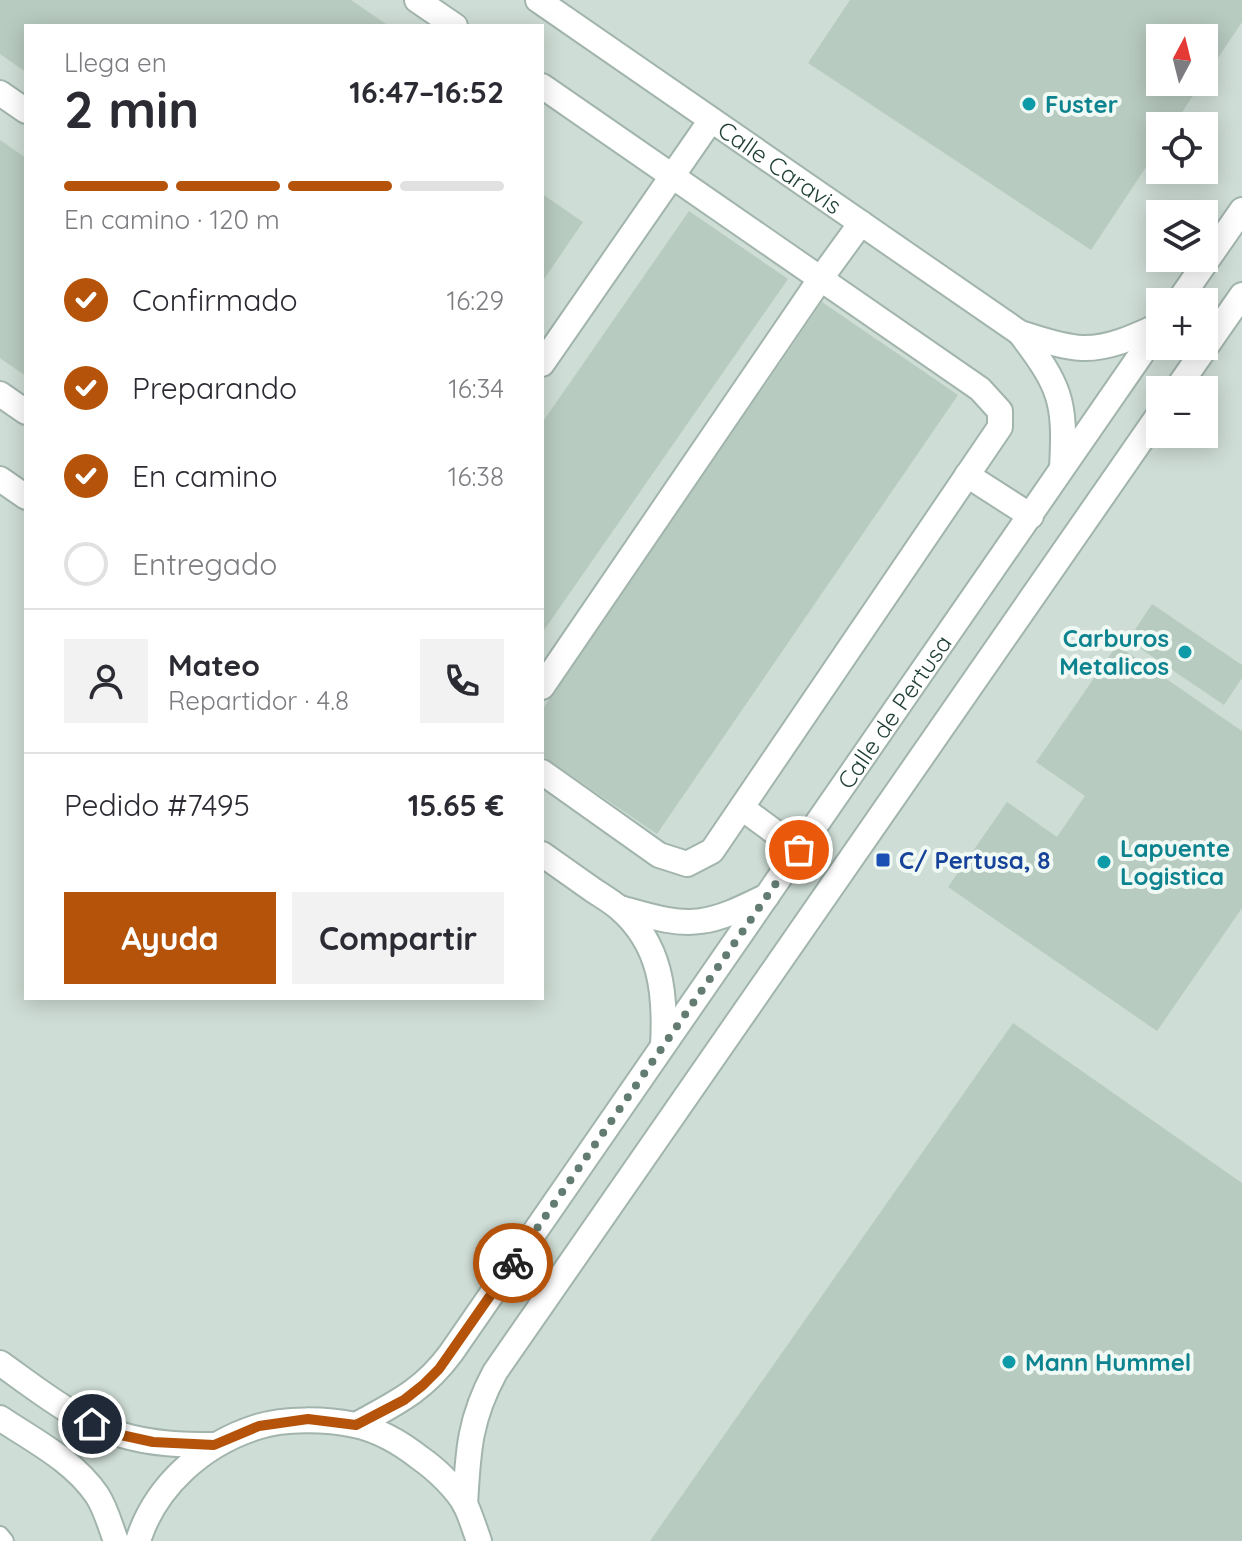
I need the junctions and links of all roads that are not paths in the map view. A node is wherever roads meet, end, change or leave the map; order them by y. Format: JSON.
{"nodes":[{"id":1,"x":417,"y":0,"type":"edge"},
{"id":2,"x":538,"y":0,"type":"edge"},
{"id":3,"x":452,"y":24,"type":"edge"},
{"id":4,"x":544,"y":87,"type":"edge"},
{"id":5,"x":0,"y":93,"type":"edge"},
{"id":6,"x":24,"y":110,"type":"edge"},
{"id":7,"x":711,"y":120,"type":"junction"},
{"id":8,"x":672,"y":175,"type":"junction"},
{"id":9,"x":1242,"y":210,"type":"edge"},
{"id":10,"x":861,"y":223,"type":"junction"},
{"id":11,"x":821,"y":278,"type":"junction"},
{"id":12,"x":1188,"y":288,"type":"edge"},
{"id":13,"x":1242,"y":295,"type":"edge"},
{"id":14,"x":1146,"y":331,"type":"edge"},
{"id":15,"x":1020,"y":333,"type":"junction"},
{"id":16,"x":1146,"y":346,"type":"edge"},
{"id":17,"x":544,"y":361,"type":"edge"},
{"id":18,"x":1186,"y":376,"type":"edge"},
{"id":19,"x":0,"y":394,"type":"edge"},
{"id":20,"x":24,"y":411,"type":"edge"},
{"id":21,"x":1146,"y":433,"type":"edge"},
{"id":22,"x":1061,"y":468,"type":"junction"},
{"id":23,"x":967,"y":475,"type":"junction"},
{"id":24,"x":0,"y":479,"type":"edge"},
{"id":25,"x":24,"y":496,"type":"edge"},
{"id":26,"x":1031,"y":516,"type":"junction"},
{"id":27,"x":544,"y":684,"type":"edge"},
{"id":28,"x":544,"y":773,"type":"edge"},
{"id":29,"x":742,"y":808,"type":"junction"},
{"id":30,"x":799,"y":850,"type":"junction"},
{"id":31,"x":544,"y":855,"type":"edge"},
{"id":32,"x":768,"y":895,"type":"junction"},
{"id":33,"x":620,"y":908,"type":"junction"},
{"id":34,"x":663,"y":1045,"type":"junction"},
{"id":35,"x":0,"y":1363,"type":"edge"},
{"id":36,"x":0,"y":1418,"type":"edge"},
{"id":37,"x":356,"y":1425,"type":"junction"},
{"id":38,"x":214,"y":1445,"type":"junction"},
{"id":39,"x":465,"y":1505,"type":"junction"},
{"id":40,"x":0,"y":1535,"type":"edge"},
{"id":41,"x":5,"y":1541,"type":"edge"},
{"id":42,"x":116,"y":1541,"type":"edge"},
{"id":43,"x":138,"y":1541,"type":"edge"},
{"id":44,"x":479,"y":1541,"type":"edge"}],
"edges":[{"from":1,"to":3,"type":"street"},
{"from":2,"to":7,"type":"street","name":"Calle Caravis"},
{"from":4,"to":8,"type":"street"},
{"from":5,"to":6,"type":"street"},
{"from":7,"to":8,"type":"street"},
{"from":7,"to":10,"type":"street","name":"Calle Caravis"},
{"from":8,"to":11,"type":"street"},
{"from":8,"to":17,"type":"street"},
{"from":9,"to":12,"type":"street"},
{"from":10,"to":11,"type":"street"},
{"from":10,"to":15,"type":"street","name":"Calle Caravis"},
{"from":11,"to":23,"type":"street"},
{"from":11,"to":27,"type":"street"},
{"from":13,"to":18,"type":"street"},
{"from":14,"to":15,"type":"street","name":"Calle Caravis"},
{"from":15,"to":22,"type":"street","name":"Calle Caravis"},
{"from":16,"to":22,"type":"street","name":"Calle de Pertusa"},
{"from":19,"to":20,"type":"street"},
{"from":21,"to":39,"type":"street","name":"Calle de Pertusa"},
{"from":22,"to":26,"type":"street","name":"Calle de Pertusa"},
{"from":23,"to":26,"type":"street"},
{"from":23,"to":29,"type":"street"},
{"from":24,"to":25,"type":"street"},
{"from":26,"to":30,"type":"street","name":"Calle de Pertusa"},
{"from":28,"to":29,"type":"street"},
{"from":29,"to":30,"type":"street"},
{"from":30,"to":32,"type":"street","name":"Calle de Pertusa"},
{"from":31,"to":33,"type":"street"},
{"from":32,"to":33,"type":"street"},
{"from":32,"to":34,"type":"street","name":"Calle de Pertusa"},
{"from":33,"to":34,"type":"street"},
{"from":34,"to":37,"type":"street","name":"Calle de Pertusa"},
{"from":35,"to":38,"type":"street"},
{"from":36,"to":42,"type":"street"},
{"from":37,"to":38,"type":"street"},
{"from":37,"to":39,"type":"street"},
{"from":38,"to":43,"type":"street"},
{"from":39,"to":44,"type":"street"},
{"from":40,"to":41,"type":"lane"}]}
